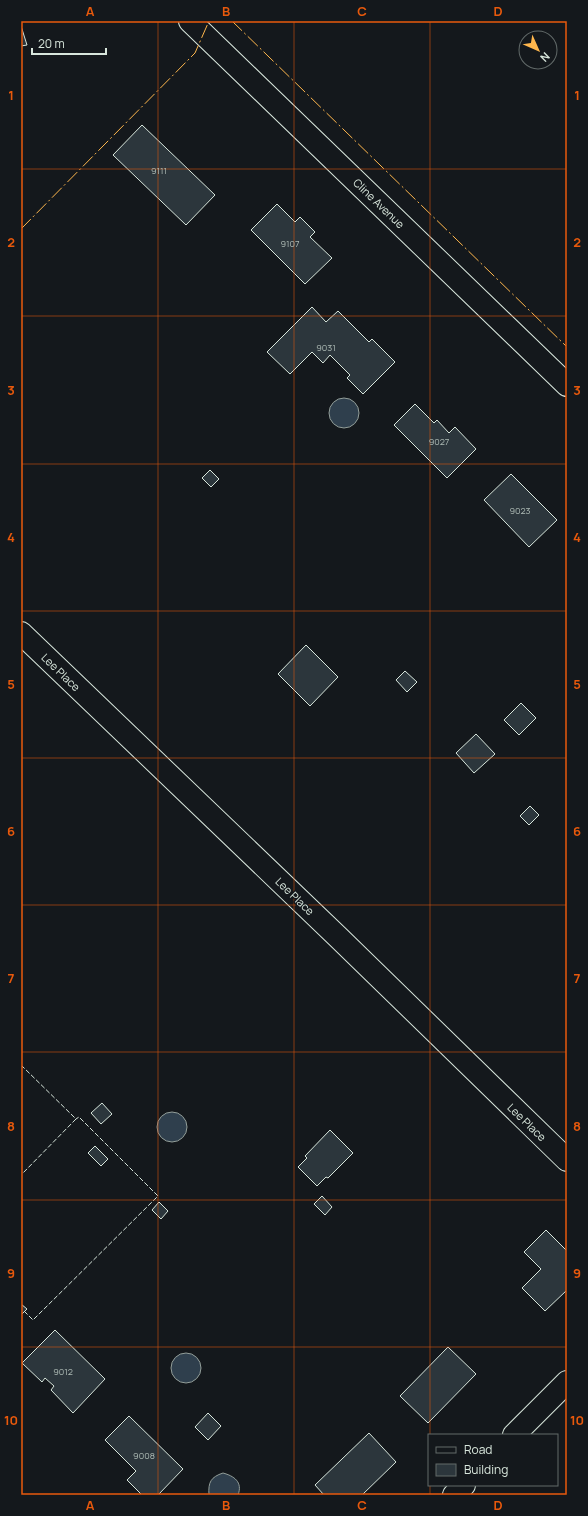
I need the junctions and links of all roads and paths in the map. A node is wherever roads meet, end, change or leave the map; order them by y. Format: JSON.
{"nodes":[{"id":1,"x":190,"y":21,"type":"edge"},
{"id":2,"x":567,"y":385,"type":"edge"},
{"id":3,"x":21,"y":633,"type":"edge"},
{"id":4,"x":567,"y":1160,"type":"edge"},
{"id":5,"x":567,"y":1382,"type":"edge"},
{"id":6,"x":515,"y":1434,"type":"edge"},
{"id":7,"x":463,"y":1486,"type":"edge"},
{"id":8,"x":454,"y":1495,"type":"edge"}],
"edges":[{"from":1,"to":2,"type":"street","name":"Cline Avenue"},
{"from":3,"to":4,"type":"street","name":"Lee Place"},
{"from":5,"to":6,"type":"street"},
{"from":7,"to":8,"type":"street"}]}
